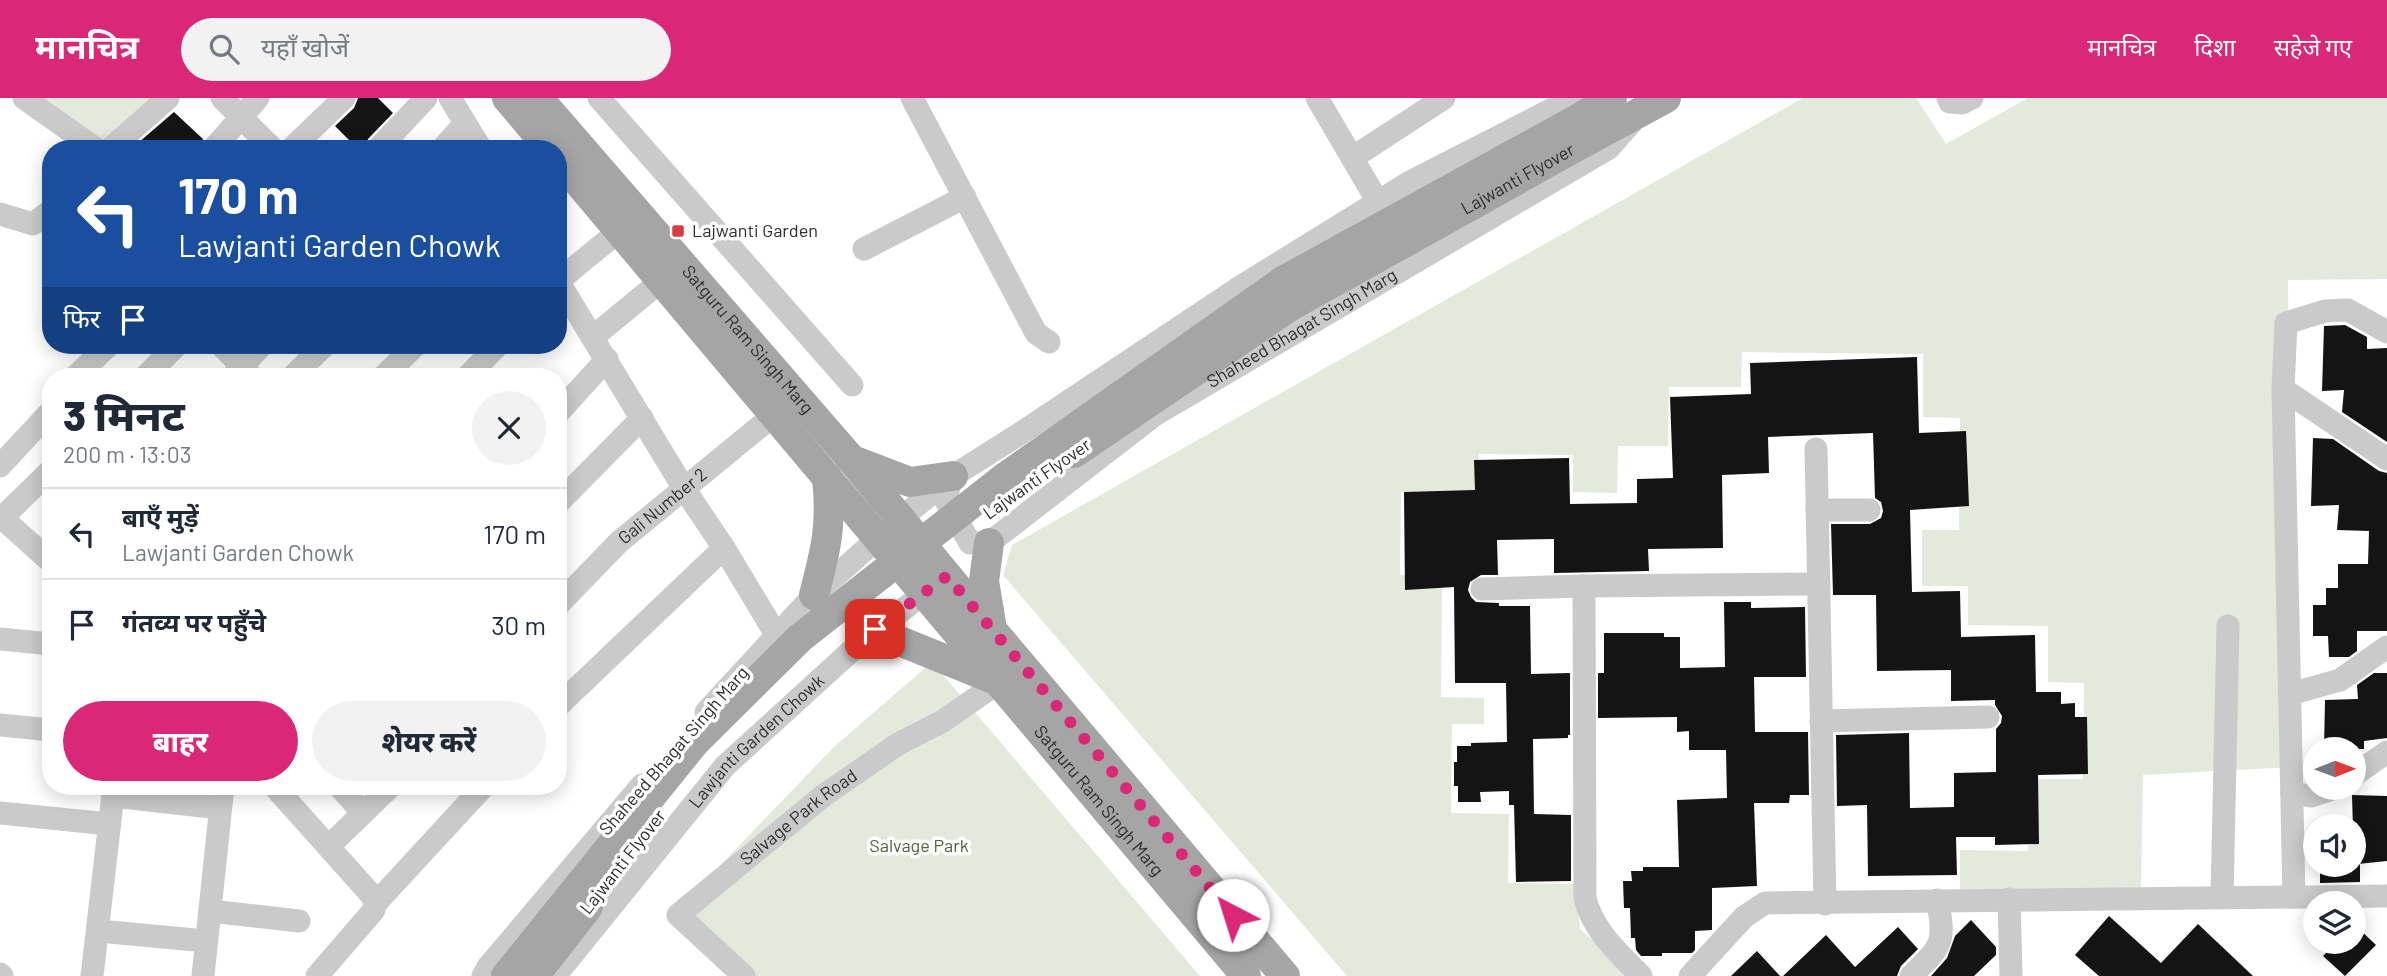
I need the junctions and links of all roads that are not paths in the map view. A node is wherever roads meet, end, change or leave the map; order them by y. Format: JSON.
{"nodes":[{"id":1,"x":24,"y":98,"type":"edge"},
{"id":2,"x":168,"y":98,"type":"edge"},
{"id":3,"x":222,"y":98,"type":"edge"},
{"id":4,"x":258,"y":98,"type":"edge"},
{"id":5,"x":344,"y":98,"type":"edge"},
{"id":6,"x":426,"y":98,"type":"edge"},
{"id":7,"x":450,"y":98,"type":"edge"},
{"id":8,"x":507,"y":98,"type":"edge"},
{"id":9,"x":538,"y":98,"type":"edge"},
{"id":10,"x":599,"y":98,"type":"edge"},
{"id":11,"x":912,"y":98,"type":"edge"},
{"id":12,"x":1317,"y":98,"type":"edge"},
{"id":13,"x":1444,"y":98,"type":"edge"},
{"id":14,"x":1612,"y":98,"type":"edge"},
{"id":15,"x":1948,"y":98,"type":"edge"},
{"id":16,"x":1972,"y":98,"type":"edge"},
{"id":17,"x":1655,"y":104,"type":"edge"},
{"id":18,"x":241,"y":117,"type":"junction"},
{"id":19,"x":1577,"y":121,"type":"edge"},
{"id":20,"x":465,"y":123,"type":"junction"},
{"id":21,"x":83,"y":140,"type":"edge"},
{"id":22,"x":120,"y":140,"type":"edge"},
{"id":23,"x":221,"y":140,"type":"edge"},
{"id":24,"x":264,"y":140,"type":"edge"},
{"id":25,"x":300,"y":140,"type":"edge"},
{"id":26,"x":386,"y":140,"type":"edge"},
{"id":27,"x":450,"y":140,"type":"edge"},
{"id":28,"x":475,"y":140,"type":"edge"},
{"id":29,"x":542,"y":140,"type":"edge"},
{"id":30,"x":1352,"y":158,"type":"junction"},
{"id":31,"x":567,"y":169,"type":"edge"},
{"id":32,"x":965,"y":197,"type":"junction"},
{"id":33,"x":1378,"y":202,"type":"junction"},
{"id":34,"x":0,"y":214,"type":"edge"},
{"id":35,"x":42,"y":216,"type":"edge"},
{"id":36,"x":619,"y":231,"type":"junction"},
{"id":37,"x":864,"y":249,"type":"dead end"},
{"id":38,"x":567,"y":274,"type":"edge"},
{"id":39,"x":661,"y":281,"type":"junction"},
{"id":40,"x":567,"y":295,"type":"edge"},
{"id":41,"x":2387,"y":332,"type":"edge"},
{"id":42,"x":593,"y":337,"type":"junction"},
{"id":43,"x":1049,"y":342,"type":"dead end"},
{"id":44,"x":99,"y":354,"type":"edge"},
{"id":45,"x":168,"y":354,"type":"edge"},
{"id":46,"x":316,"y":354,"type":"edge"},
{"id":47,"x":407,"y":354,"type":"edge"},
{"id":48,"x":489,"y":354,"type":"edge"},
{"id":49,"x":607,"y":359,"type":"junction"},
{"id":50,"x":85,"y":368,"type":"edge"},
{"id":51,"x":154,"y":368,"type":"edge"},
{"id":52,"x":301,"y":368,"type":"edge"},
{"id":53,"x":392,"y":368,"type":"edge"},
{"id":54,"x":476,"y":368,"type":"edge"},
{"id":55,"x":852,"y":384,"type":"dead end"},
{"id":56,"x":2283,"y":389,"type":"junction"},
{"id":57,"x":567,"y":403,"type":"edge"},
{"id":58,"x":774,"y":415,"type":"junction"},
{"id":59,"x":642,"y":418,"type":"junction"},
{"id":60,"x":42,"y":421,"type":"edge"},
{"id":61,"x":1816,"y":449,"type":"dead end"},
{"id":62,"x":851,"y":459,"type":"junction"},
{"id":63,"x":2387,"y":459,"type":"edge"},
{"id":64,"x":0,"y":466,"type":"edge"},
{"id":65,"x":953,"y":476,"type":"junction"},
{"id":66,"x":827,"y":477,"type":"junction"},
{"id":67,"x":42,"y":478,"type":"edge"},
{"id":68,"x":684,"y":487,"type":"junction"},
{"id":69,"x":567,"y":494,"type":"edge"},
{"id":70,"x":1817,"y":510,"type":"junction"},
{"id":71,"x":1869,"y":510,"type":"dead end"},
{"id":72,"x":1,"y":517,"type":"edge"},
{"id":73,"x":889,"y":529,"type":"junction"},
{"id":74,"x":989,"y":544,"type":"junction"},
{"id":75,"x":724,"y":548,"type":"junction"},
{"id":76,"x":42,"y":553,"type":"edge"},
{"id":77,"x":936,"y":584,"type":"junction"},
{"id":78,"x":1819,"y":584,"type":"junction"},
{"id":79,"x":1584,"y":586,"type":"junction"},
{"id":80,"x":1482,"y":589,"type":"dead end"},
{"id":81,"x":814,"y":595,"type":"junction"},
{"id":82,"x":567,"y":596,"type":"edge"},
{"id":83,"x":2228,"y":626,"type":"dead end"},
{"id":84,"x":993,"y":631,"type":"junction"},
{"id":85,"x":777,"y":636,"type":"junction"},
{"id":86,"x":0,"y":639,"type":"edge"},
{"id":87,"x":860,"y":643,"type":"junction"},
{"id":88,"x":42,"y":644,"type":"edge"},
{"id":89,"x":2387,"y":647,"type":"edge"},
{"id":90,"x":999,"y":682,"type":"junction"},
{"id":91,"x":2290,"y":694,"type":"junction"},
{"id":92,"x":567,"y":697,"type":"edge"},
{"id":93,"x":1988,"y":717,"type":"dead end"},
{"id":94,"x":1822,"y":721,"type":"junction"},
{"id":95,"x":0,"y":725,"type":"edge"},
{"id":96,"x":42,"y":729,"type":"edge"},
{"id":97,"x":685,"y":734,"type":"junction"},
{"id":98,"x":2387,"y":752,"type":"edge"},
{"id":99,"x":724,"y":766,"type":"junction"},
{"id":100,"x":2366,"y":767,"type":"edge"},
{"id":101,"x":2292,"y":793,"type":"junction"},
{"id":102,"x":113,"y":795,"type":"edge"},
{"id":103,"x":186,"y":795,"type":"edge"},
{"id":104,"x":282,"y":795,"type":"edge"},
{"id":105,"x":347,"y":795,"type":"edge"},
{"id":106,"x":382,"y":795,"type":"edge"},
{"id":107,"x":476,"y":795,"type":"edge"},
{"id":108,"x":2303,"y":795,"type":"edge"},
{"id":109,"x":222,"y":797,"type":"edge"},
{"id":110,"x":0,"y":813,"type":"edge"},
{"id":111,"x":363,"y":813,"type":"junction"},
{"id":112,"x":109,"y":824,"type":"junction"},
{"id":113,"x":328,"y":846,"type":"junction"},
{"id":114,"x":2387,"y":896,"type":"edge"},
{"id":115,"x":2222,"y":897,"type":"junction"},
{"id":116,"x":2294,"y":897,"type":"junction"},
{"id":117,"x":1937,"y":900,"type":"junction"},
{"id":118,"x":2009,"y":900,"type":"junction"},
{"id":119,"x":376,"y":903,"type":"junction"},
{"id":120,"x":1825,"y":904,"type":"junction"},
{"id":121,"x":210,"y":911,"type":"junction"},
{"id":122,"x":299,"y":921,"type":"dead end"},
{"id":123,"x":99,"y":931,"type":"junction"},
{"id":124,"x":206,"y":941,"type":"junction"},
{"id":125,"x":92,"y":976,"type":"edge"},
{"id":126,"x":203,"y":976,"type":"edge"},
{"id":127,"x":317,"y":976,"type":"edge"},
{"id":128,"x":483,"y":976,"type":"edge"},
{"id":129,"x":506,"y":976,"type":"edge"},
{"id":130,"x":534,"y":976,"type":"edge"},
{"id":131,"x":555,"y":976,"type":"edge"},
{"id":132,"x":744,"y":976,"type":"edge"},
{"id":133,"x":1246,"y":976,"type":"edge"},
{"id":134,"x":1285,"y":976,"type":"edge"},
{"id":135,"x":1641,"y":976,"type":"edge"},
{"id":136,"x":1690,"y":976,"type":"edge"},
{"id":137,"x":1910,"y":976,"type":"edge"},
{"id":138,"x":2011,"y":976,"type":"edge"}],
"edges":[{"from":1,"to":21,"type":"street"},
{"from":2,"to":22,"type":"street"},
{"from":3,"to":18,"type":"street"},
{"from":4,"to":18,"type":"street"},
{"from":5,"to":25,"type":"street"},
{"from":6,"to":26,"type":"street"},
{"from":7,"to":20,"type":"street"},
{"from":8,"to":29,"type":"main road"},
{"from":9,"to":62,"type":"main road","name":"Satguru Ram Singh Marg"},
{"from":10,"to":55,"type":"street"},
{"from":11,"to":32,"type":"street"},
{"from":12,"to":30,"type":"street"},
{"from":13,"to":30,"type":"street"},
{"from":14,"to":19,"type":"main road"},
{"from":15,"to":16,"type":"street"},
{"from":17,"to":19,"type":"main road","name":"Lajwanti Flyover"},
{"from":17,"to":74,"type":"street","name":"Shaheed Bhagat Singh Marg"},
{"from":18,"to":23,"type":"street"},
{"from":18,"to":24,"type":"street"},
{"from":19,"to":33,"type":"street","name":"Shaheed Bhagat Singh Marg"},
{"from":19,"to":129,"type":"main road","name":"Lajwanti Flyover","bridge":true},
{"from":19,"to":130,"type":"main road","name":"Lajwanti Flyover","bridge":true},
{"from":20,"to":27,"type":"street"},
{"from":20,"to":28,"type":"street"},
{"from":30,"to":33,"type":"street"},
{"from":31,"to":36,"type":"main road","name":"Satguru Ram Singh Marg"},
{"from":32,"to":37,"type":"street"},
{"from":32,"to":43,"type":"street"},
{"from":33,"to":65,"type":"street","name":"Shaheed Bhagat Singh Marg"},
{"from":34,"to":35,"type":"street"},
{"from":36,"to":38,"type":"street"},
{"from":36,"to":39,"type":"main road","name":"Satguru Ram Singh Marg"},
{"from":39,"to":42,"type":"street"},
{"from":39,"to":58,"type":"main road","name":"Satguru Ram Singh Marg"},
{"from":40,"to":42,"type":"street"},
{"from":41,"to":56,"type":"street"},
{"from":42,"to":49,"type":"street"},
{"from":44,"to":50,"type":"street"},
{"from":45,"to":51,"type":"street"},
{"from":46,"to":52,"type":"street"},
{"from":47,"to":53,"type":"street"},
{"from":48,"to":54,"type":"street"},
{"from":49,"to":57,"type":"street"},
{"from":49,"to":59,"type":"street"},
{"from":56,"to":63,"type":"street"},
{"from":56,"to":91,"type":"street"},
{"from":58,"to":66,"type":"main road","name":"Satguru Ram Singh Marg"},
{"from":58,"to":68,"type":"street","name":"Gali Number 2"},
{"from":59,"to":68,"type":"street"},
{"from":59,"to":69,"type":"street"},
{"from":60,"to":64,"type":"street"},
{"from":61,"to":70,"type":"street"},
{"from":62,"to":65,"type":"main road"},
{"from":62,"to":73,"type":"main road","name":"Satguru Ram Singh Marg"},
{"from":65,"to":73,"type":"street","name":"Shaheed Bhagat Singh Marg"},
{"from":65,"to":74,"type":"street"},
{"from":66,"to":73,"type":"main road","name":"Satguru Ram Singh Marg"},
{"from":66,"to":81,"type":"main road"},
{"from":67,"to":72,"type":"street"},
{"from":68,"to":75,"type":"street"},
{"from":68,"to":82,"type":"street","name":"Gali Number 2"},
{"from":70,"to":71,"type":"street"},
{"from":70,"to":78,"type":"street"},
{"from":72,"to":76,"type":"street"},
{"from":73,"to":77,"type":"main road"},
{"from":73,"to":81,"type":"street","name":"Shaheed Bhagat Singh Marg"},
{"from":74,"to":77,"type":"main road","name":"Shaheed Bhagat Singh Marg"},
{"from":74,"to":84,"type":"main road"},
{"from":75,"to":85,"type":"street"},
{"from":75,"to":92,"type":"street"},
{"from":77,"to":84,"type":"main road","name":"Satguru Ram Singh Marg"},
{"from":77,"to":87,"type":"street","name":"Lawjanti Garden Chowk"},
{"from":77,"to":90,"type":"main road","name":"Satguru Ram Singh Marg"},
{"from":78,"to":79,"type":"street"},
{"from":78,"to":94,"type":"street"},
{"from":79,"to":80,"type":"street"},
{"from":79,"to":135,"type":"street"},
{"from":81,"to":85,"type":"street","name":"Shaheed Bhagat Singh Marg"},
{"from":83,"to":115,"type":"street"},
{"from":84,"to":134,"type":"main road","name":"Satguru Ram Singh Marg"},
{"from":85,"to":97,"type":"street","name":"Shaheed Bhagat Singh Marg"},
{"from":86,"to":88,"type":"street"},
{"from":87,"to":90,"type":"main road"},
{"from":87,"to":99,"type":"street","name":"Lawjanti Garden Chowk"},
{"from":89,"to":91,"type":"street"},
{"from":90,"to":132,"type":"street","name":"Salvage Park Road"},
{"from":90,"to":133,"type":"main road","name":"Satguru Ram Singh Marg"},
{"from":91,"to":101,"type":"street"},
{"from":93,"to":94,"type":"street"},
{"from":94,"to":120,"type":"street"},
{"from":95,"to":96,"type":"street"},
{"from":97,"to":99,"type":"street"},
{"from":97,"to":128,"type":"street","name":"Shaheed Bhagat Singh Marg"},
{"from":98,"to":100,"type":"street"},
{"from":99,"to":131,"type":"street","name":"Lawjanti Garden Chowk"},
{"from":101,"to":108,"type":"street"},
{"from":101,"to":116,"type":"street"},
{"from":102,"to":112,"type":"street"},
{"from":103,"to":109,"type":"street"},
{"from":104,"to":113,"type":"street"},
{"from":105,"to":111,"type":"street"},
{"from":106,"to":111,"type":"street"},
{"from":107,"to":119,"type":"street"},
{"from":109,"to":121,"type":"street"},
{"from":110,"to":112,"type":"street"},
{"from":111,"to":113,"type":"street"},
{"from":112,"to":123,"type":"street"},
{"from":113,"to":119,"type":"street"},
{"from":114,"to":116,"type":"street"},
{"from":115,"to":116,"type":"street"},
{"from":115,"to":118,"type":"street"},
{"from":117,"to":118,"type":"street"},
{"from":117,"to":120,"type":"street"},
{"from":117,"to":137,"type":"street"},
{"from":118,"to":138,"type":"street"},
{"from":119,"to":127,"type":"street"},
{"from":120,"to":136,"type":"street"},
{"from":121,"to":122,"type":"street"},
{"from":121,"to":124,"type":"street"},
{"from":123,"to":124,"type":"street"},
{"from":123,"to":125,"type":"street"},
{"from":124,"to":126,"type":"street"}]}
